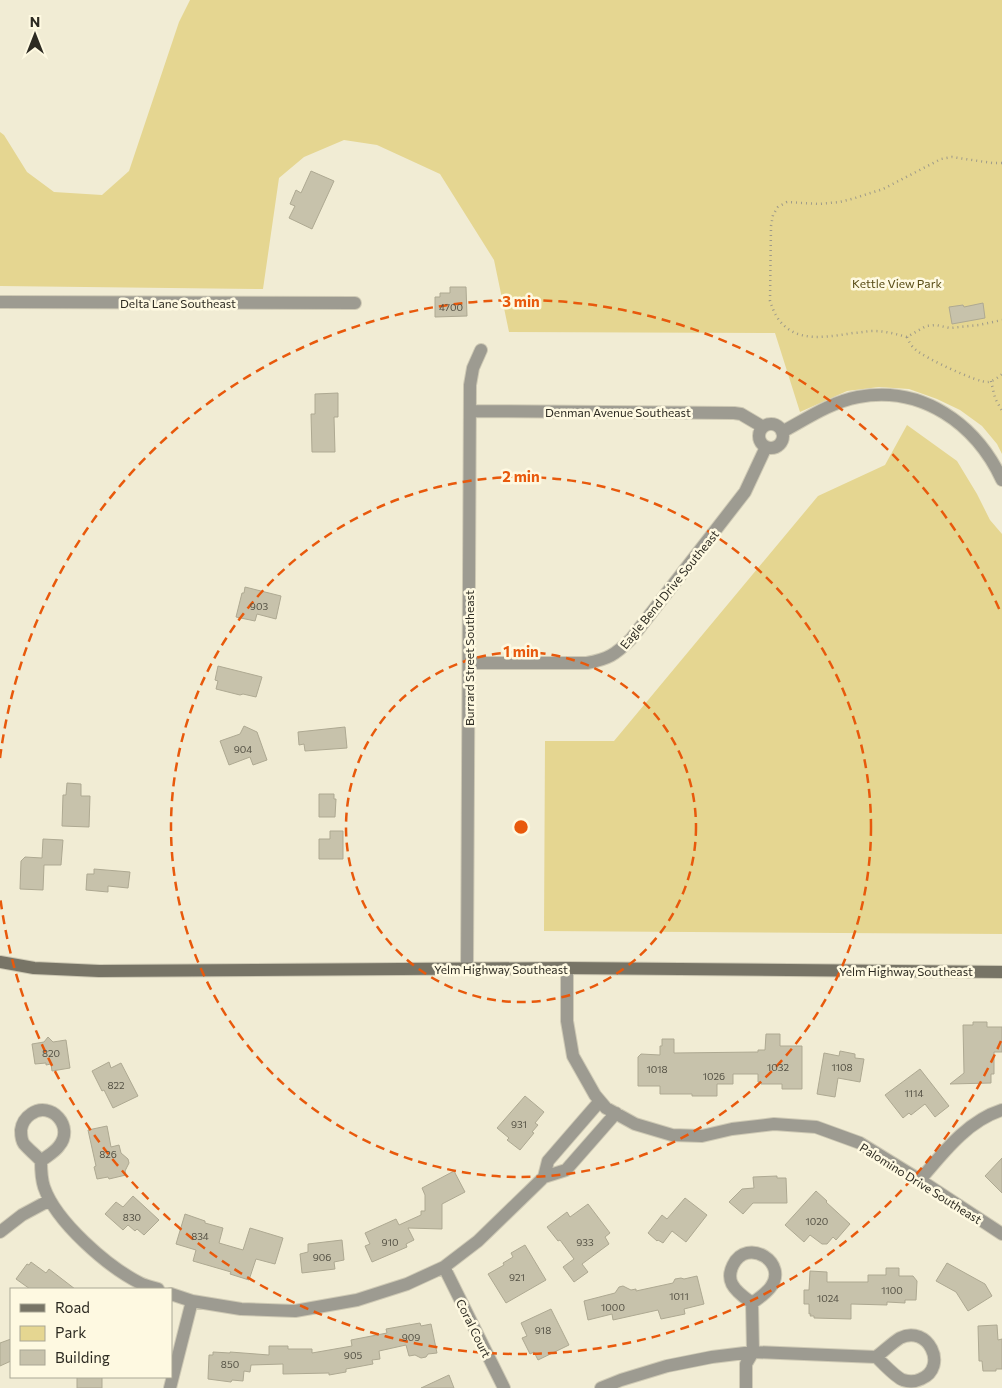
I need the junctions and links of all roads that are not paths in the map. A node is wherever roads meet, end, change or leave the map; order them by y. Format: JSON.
{"nodes":[{"id":1,"x":0,"y":302,"type":"edge"},
{"id":2,"x":355,"y":303,"type":"dead end"},
{"id":3,"x":481,"y":350,"type":"dead end"},
{"id":4,"x":470,"y":411,"type":"junction"},
{"id":5,"x":763,"y":428,"type":"junction"},
{"id":6,"x":782,"y":432,"type":"junction"},
{"id":7,"x":766,"y":447,"type":"junction"},
{"id":8,"x":1002,"y":480,"type":"edge"},
{"id":9,"x":469,"y":663,"type":"junction"},
{"id":10,"x":0,"y":962,"type":"edge"},
{"id":11,"x":566,"y":968,"type":"junction"},
{"id":12,"x":468,"y":969,"type":"junction"},
{"id":13,"x":1002,"y":972,"type":"edge"},
{"id":14,"x":600,"y":1101,"type":"junction"},
{"id":15,"x":1002,"y":1110,"type":"edge"},
{"id":16,"x":616,"y":1113,"type":"junction"},
{"id":17,"x":41,"y":1160,"type":"dead end"},
{"id":18,"x":544,"y":1176,"type":"junction"},
{"id":19,"x":920,"y":1180,"type":"junction"},
{"id":20,"x":50,"y":1200,"type":"junction"},
{"id":21,"x":0,"y":1232,"type":"edge"},
{"id":22,"x":1002,"y":1234,"type":"edge"},
{"id":23,"x":444,"y":1267,"type":"junction"},
{"id":24,"x":155,"y":1288,"type":"edge"},
{"id":25,"x":172,"y":1294,"type":"edge"},
{"id":26,"x":192,"y":1301,"type":"junction"},
{"id":27,"x":752,"y":1303,"type":"dead end"},
{"id":28,"x":753,"y":1352,"type":"junction"},
{"id":29,"x":876,"y":1357,"type":"junction"},
{"id":30,"x":170,"y":1388,"type":"edge"},
{"id":31,"x":504,"y":1388,"type":"edge"},
{"id":32,"x":601,"y":1388,"type":"edge"},
{"id":33,"x":746,"y":1388,"type":"edge"}],
"edges":[{"from":1,"to":2,"type":"street","name":"Delta Lane Southeast"},
{"from":3,"to":4,"type":"street","name":"Burrard Street Southeast"},
{"from":4,"to":5,"type":"street","name":"Denman Avenue Southeast"},
{"from":4,"to":9,"type":"street","name":"Burrard Street Southeast"},
{"from":5,"to":6,"type":"street"},
{"from":5,"to":7,"type":"street"},
{"from":6,"to":7,"type":"street"},
{"from":6,"to":8,"type":"street"},
{"from":7,"to":9,"type":"street","name":"Eagle Bend Drive Southeast"},
{"from":9,"to":12,"type":"street","name":"Burrard Street Southeast"},
{"from":10,"to":12,"type":"main road","name":"Yelm Highway Southeast"},
{"from":11,"to":12,"type":"main road","name":"Yelm Highway Southeast"},
{"from":11,"to":13,"type":"main road","name":"Yelm Highway Southeast"},
{"from":11,"to":14,"type":"street","name":"Palomino Drive Southeast"},
{"from":14,"to":16,"type":"street","name":"Palomino Drive Southeast"},
{"from":14,"to":18,"type":"street"},
{"from":15,"to":19,"type":"street"},
{"from":16,"to":18,"type":"street"},
{"from":16,"to":19,"type":"street","name":"Palomino Drive Southeast"},
{"from":17,"to":20,"type":"street"},
{"from":18,"to":23,"type":"street"},
{"from":19,"to":22,"type":"street","name":"Palomino Drive Southeast"},
{"from":20,"to":21,"type":"street"},
{"from":20,"to":24,"type":"street"},
{"from":23,"to":26,"type":"street"},
{"from":23,"to":31,"type":"street","name":"Coral Court"},
{"from":25,"to":26,"type":"street"},
{"from":26,"to":30,"type":"street"},
{"from":27,"to":28,"type":"street"},
{"from":28,"to":29,"type":"street"},
{"from":28,"to":32,"type":"street"},
{"from":28,"to":33,"type":"street"},
{"from":29,"to":29,"type":"street"}]}
